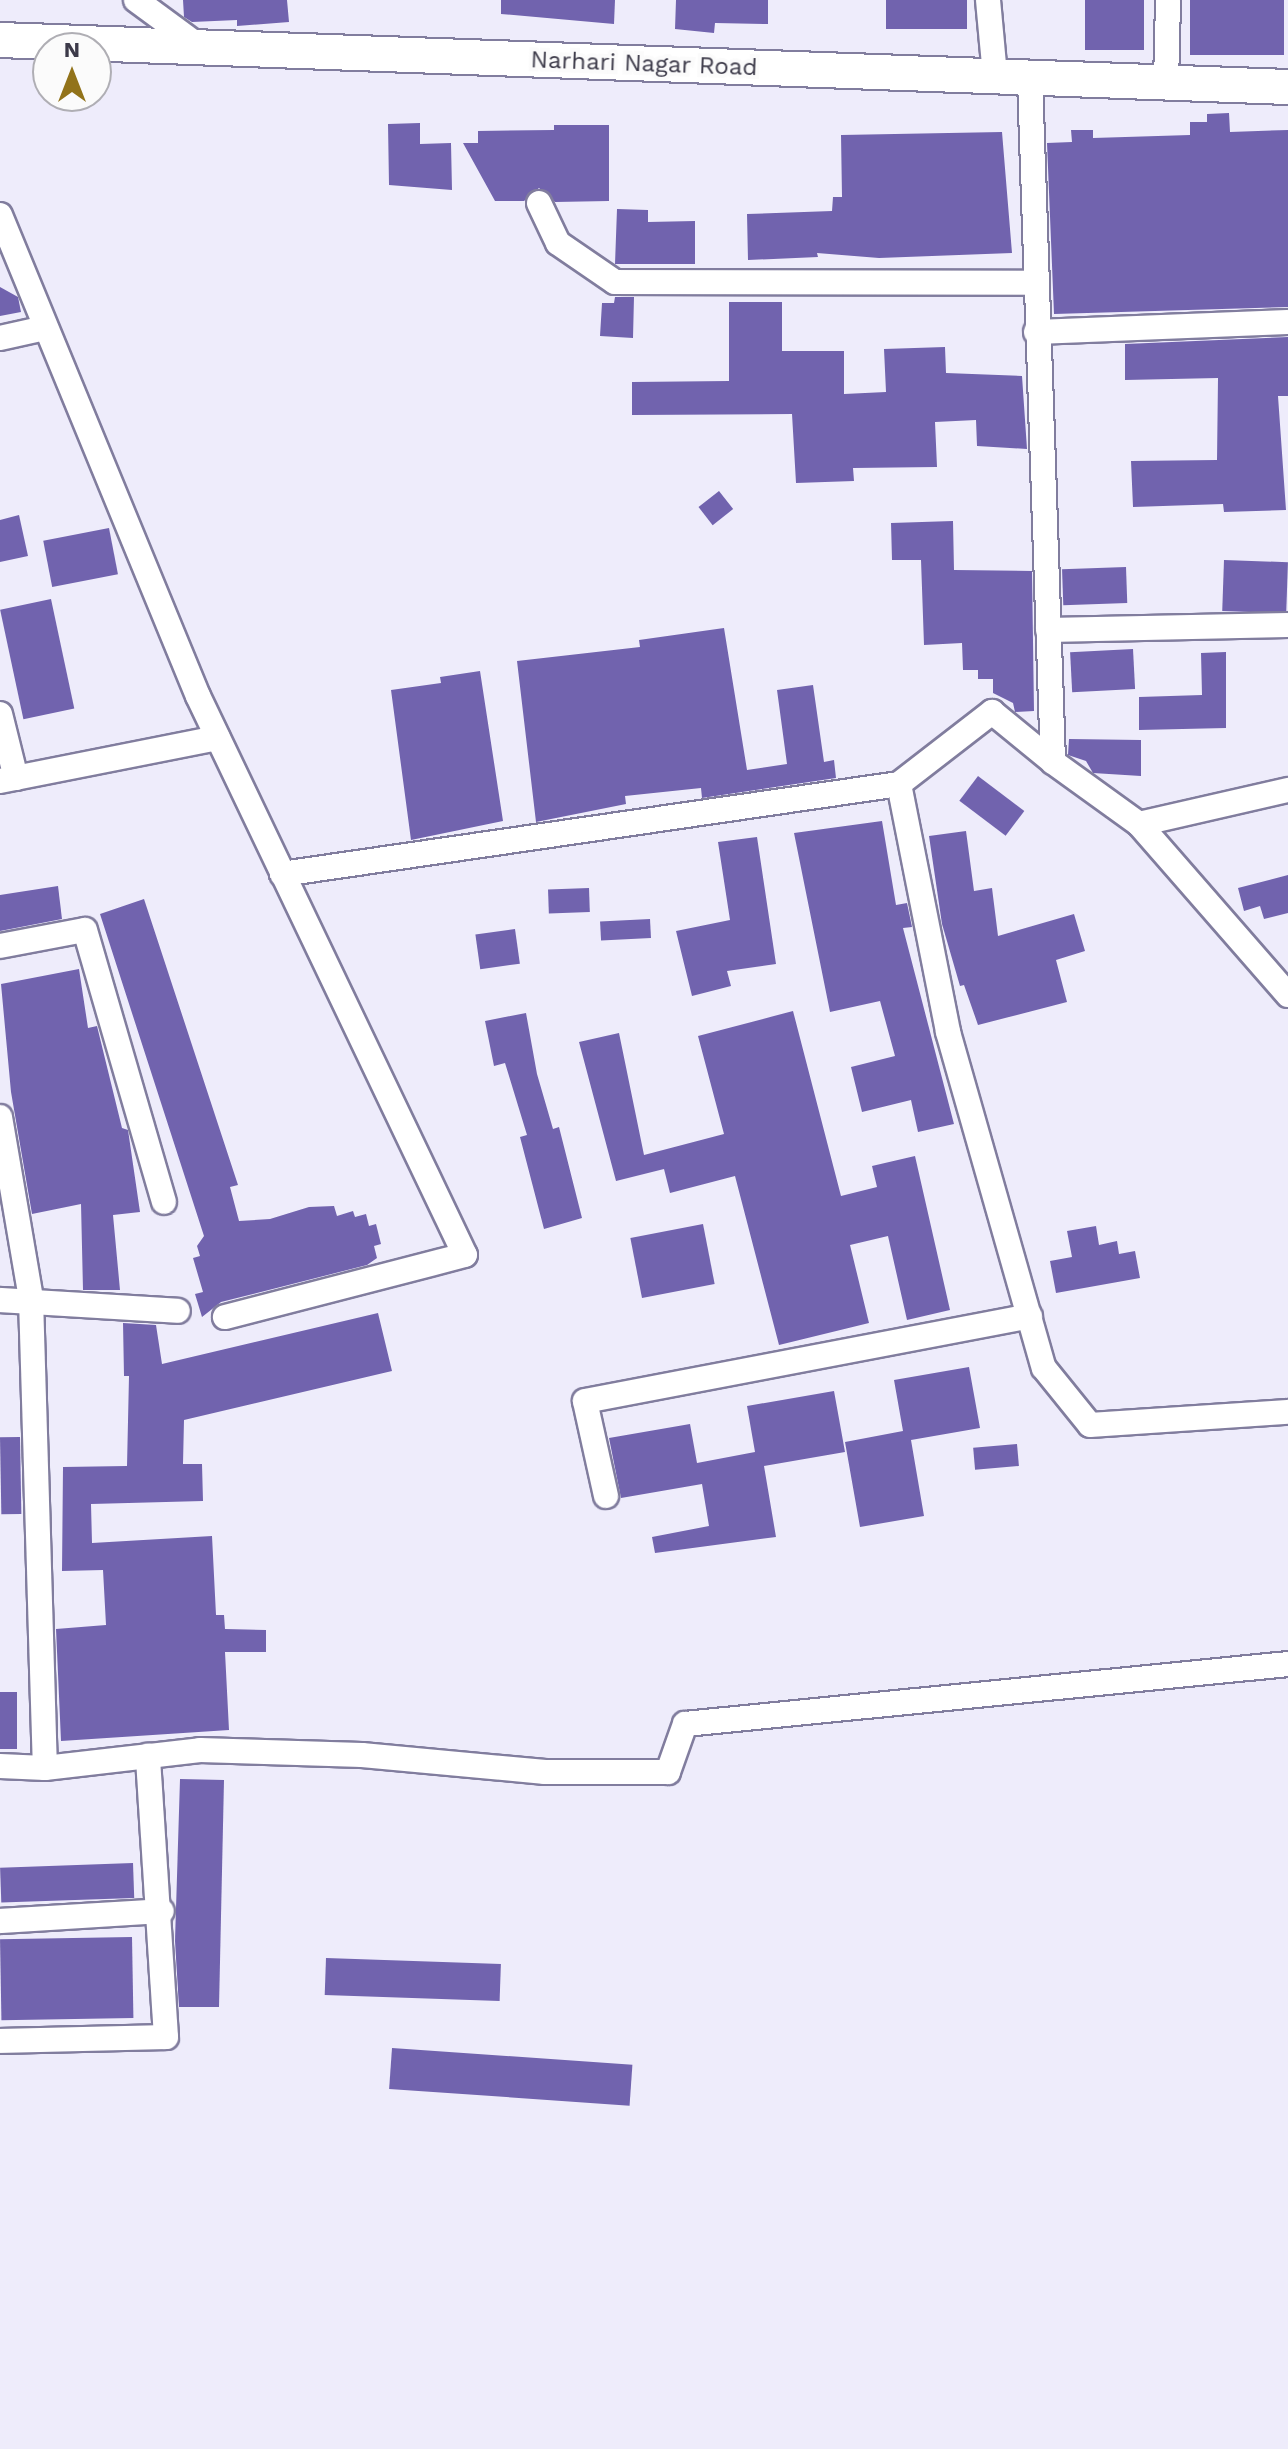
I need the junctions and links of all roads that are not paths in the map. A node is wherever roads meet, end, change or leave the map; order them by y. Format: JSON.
{"nodes":[{"id":1,"x":136,"y":0,"type":"edge"},
{"id":2,"x":988,"y":0,"type":"edge"},
{"id":3,"x":1168,"y":0,"type":"edge"},
{"id":4,"x":0,"y":40,"type":"edge"},
{"id":5,"x":200,"y":47,"type":"junction"},
{"id":6,"x":995,"y":76,"type":"junction"},
{"id":7,"x":1030,"y":78,"type":"junction"},
{"id":8,"x":1166,"y":83,"type":"junction"},
{"id":9,"x":1288,"y":87,"type":"edge"},
{"id":10,"x":539,"y":203,"type":"dead end"},
{"id":11,"x":0,"y":215,"type":"edge"},
{"id":12,"x":1033,"y":283,"type":"junction"},
{"id":13,"x":1288,"y":322,"type":"edge"},
{"id":14,"x":45,"y":328,"type":"junction"},
{"id":15,"x":1036,"y":332,"type":"junction"},
{"id":16,"x":0,"y":338,"type":"edge"},
{"id":17,"x":1288,"y":625,"type":"edge"},
{"id":18,"x":1048,"y":630,"type":"junction"},
{"id":19,"x":0,"y":714,"type":"edge"},
{"id":20,"x":218,"y":738,"type":"junction"},
{"id":21,"x":1053,"y":762,"type":"junction"},
{"id":22,"x":8,"y":780,"type":"edge"},
{"id":23,"x":899,"y":784,"type":"junction"},
{"id":24,"x":1288,"y":790,"type":"edge"},
{"id":25,"x":1139,"y":824,"type":"junction"},
{"id":26,"x":282,"y":874,"type":"junction"},
{"id":27,"x":0,"y":946,"type":"edge"},
{"id":28,"x":1288,"y":995,"type":"edge"},
{"id":29,"x":0,"y":1117,"type":"edge"},
{"id":30,"x":164,"y":1202,"type":"dead end"},
{"id":31,"x":31,"y":1299,"type":"junction"},
{"id":32,"x":0,"y":1300,"type":"edge"},
{"id":33,"x":178,"y":1311,"type":"dead end"},
{"id":34,"x":1030,"y":1316,"type":"junction"},
{"id":35,"x":225,"y":1317,"type":"dead end"},
{"id":36,"x":1288,"y":1412,"type":"edge"},
{"id":37,"x":606,"y":1496,"type":"dead end"},
{"id":38,"x":1288,"y":1664,"type":"edge"},
{"id":39,"x":148,"y":1756,"type":"junction"},
{"id":40,"x":0,"y":1766,"type":"edge"},
{"id":41,"x":45,"y":1768,"type":"junction"},
{"id":42,"x":162,"y":1911,"type":"junction"},
{"id":43,"x":0,"y":1921,"type":"edge"},
{"id":44,"x":0,"y":2041,"type":"edge"}],
"edges":[{"from":1,"to":5,"type":"street"},
{"from":2,"to":6,"type":"street"},
{"from":3,"to":8,"type":"street"},
{"from":4,"to":5,"type":"street","name":"Narhari Nagar Road"},
{"from":5,"to":6,"type":"street","name":"Narhari Nagar Road"},
{"from":6,"to":7,"type":"street","name":"Narhari Nagar Road"},
{"from":7,"to":8,"type":"street","name":"Narhari Nagar Road"},
{"from":7,"to":12,"type":"street"},
{"from":8,"to":9,"type":"street","name":"Narhari Nagar Road"},
{"from":10,"to":12,"type":"street"},
{"from":11,"to":14,"type":"street"},
{"from":12,"to":15,"type":"street"},
{"from":13,"to":15,"type":"street"},
{"from":14,"to":16,"type":"street"},
{"from":14,"to":20,"type":"street"},
{"from":15,"to":18,"type":"street"},
{"from":17,"to":18,"type":"street"},
{"from":18,"to":21,"type":"street"},
{"from":19,"to":22,"type":"street"},
{"from":20,"to":22,"type":"street"},
{"from":20,"to":26,"type":"street"},
{"from":21,"to":23,"type":"street"},
{"from":21,"to":25,"type":"street"},
{"from":23,"to":26,"type":"street"},
{"from":23,"to":34,"type":"street"},
{"from":24,"to":25,"type":"street"},
{"from":25,"to":28,"type":"street"},
{"from":26,"to":35,"type":"street"},
{"from":27,"to":30,"type":"street"},
{"from":29,"to":31,"type":"street"},
{"from":31,"to":32,"type":"street"},
{"from":31,"to":33,"type":"street"},
{"from":31,"to":41,"type":"street"},
{"from":34,"to":36,"type":"street"},
{"from":34,"to":37,"type":"street"},
{"from":38,"to":39,"type":"street"},
{"from":39,"to":41,"type":"street"},
{"from":39,"to":42,"type":"street"},
{"from":40,"to":41,"type":"street"},
{"from":42,"to":43,"type":"street"},
{"from":42,"to":44,"type":"street"}]}
